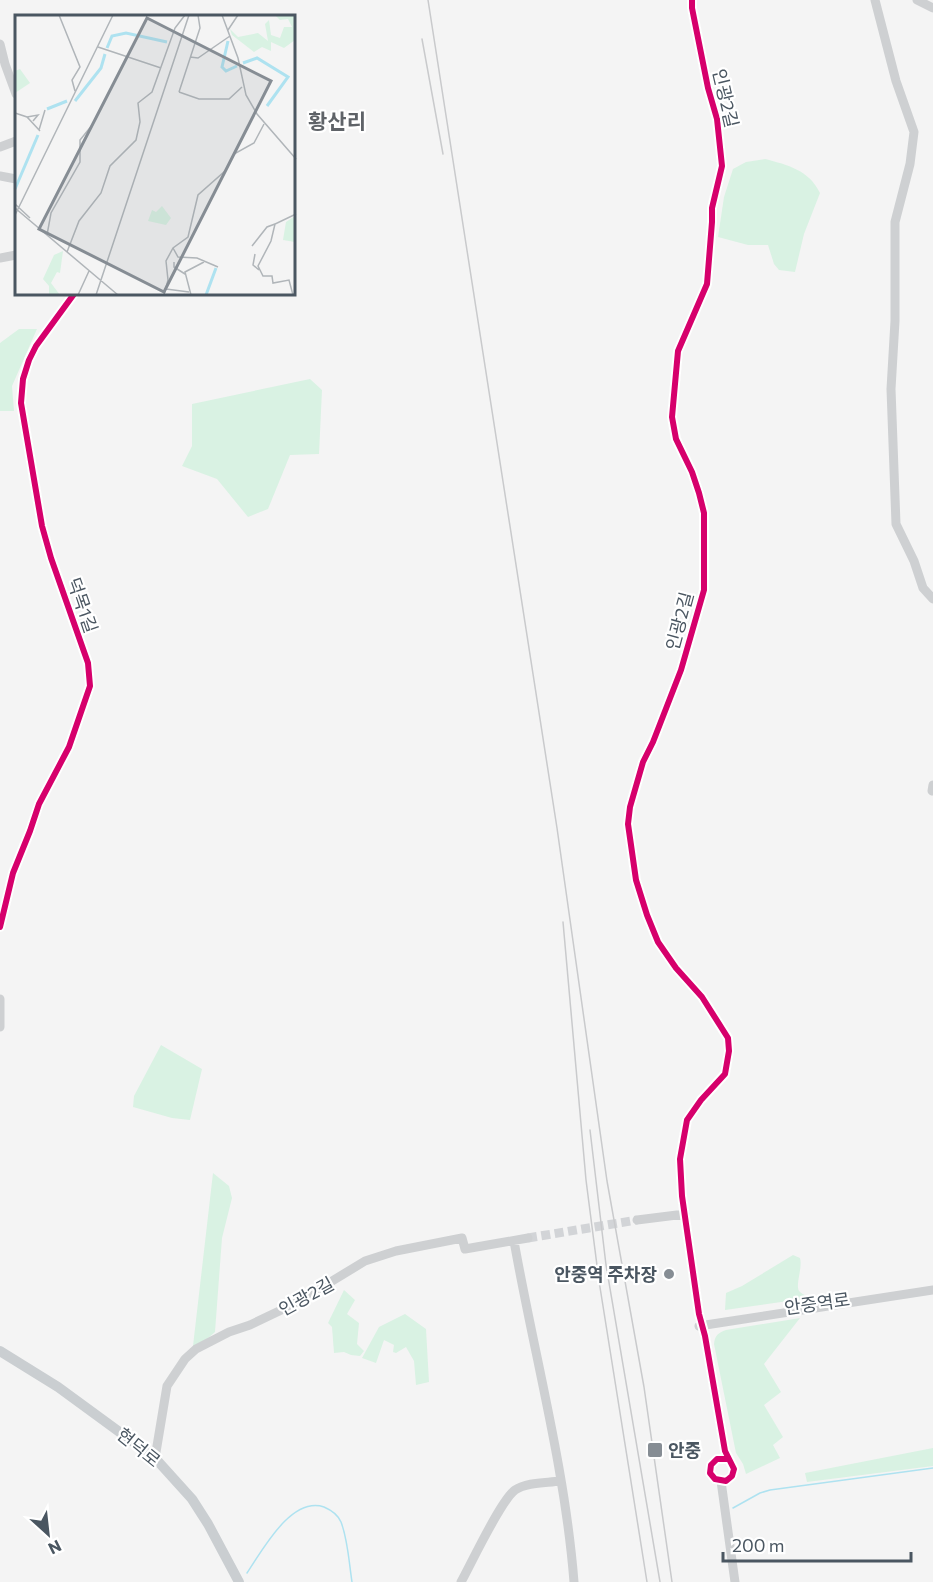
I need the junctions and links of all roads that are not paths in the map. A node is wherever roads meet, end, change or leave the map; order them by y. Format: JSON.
{"nodes":[{"id":1,"x":692,"y":0,"type":"edge"},
{"id":2,"x":875,"y":0,"type":"edge"},
{"id":3,"x":917,"y":0,"type":"edge"},
{"id":4,"x":924,"y":0,"type":"edge"},
{"id":5,"x":933,"y":2,"type":"edge"},
{"id":6,"x":933,"y":8,"type":"edge"},
{"id":7,"x":0,"y":44,"type":"edge"},
{"id":8,"x":15,"y":91,"type":"edge"},
{"id":9,"x":15,"y":141,"type":"edge"},
{"id":10,"x":0,"y":147,"type":"edge"},
{"id":11,"x":0,"y":176,"type":"edge"},
{"id":12,"x":15,"y":179,"type":"edge"},
{"id":13,"x":15,"y":255,"type":"edge"},
{"id":14,"x":0,"y":258,"type":"edge"},
{"id":15,"x":73,"y":296,"type":"edge"},
{"id":16,"x":933,"y":599,"type":"edge"},
{"id":17,"x":0,"y":927,"type":"edge"},
{"id":18,"x":0,"y":999,"type":"edge"},
{"id":19,"x":0,"y":1027,"type":"edge"},
{"id":20,"x":685,"y":1214,"type":"junction"},
{"id":21,"x":638,"y":1220,"type":"tunnel mouth"},
{"id":22,"x":528,"y":1238,"type":"tunnel mouth"},
{"id":23,"x":514,"y":1241,"type":"junction"},
{"id":24,"x":933,"y":1284,"type":"edge"},
{"id":25,"x":933,"y":1290,"type":"edge"},
{"id":26,"x":701,"y":1324,"type":"junction"},
{"id":27,"x":0,"y":1351,"type":"edge"},
{"id":28,"x":155,"y":1458,"type":"junction"},
{"id":29,"x":724,"y":1459,"type":"junction"},
{"id":30,"x":560,"y":1481,"type":"junction"},
{"id":31,"x":721,"y":1481,"type":"junction"},
{"id":32,"x":239,"y":1582,"type":"edge"},
{"id":33,"x":461,"y":1582,"type":"edge"},
{"id":34,"x":574,"y":1582,"type":"edge"},
{"id":35,"x":735,"y":1582,"type":"edge"}],
"edges":[{"from":1,"to":20,"type":"street","name":"인광2길"},
{"from":2,"to":16,"type":"street"},
{"from":3,"to":6,"type":"street"},
{"from":4,"to":5,"type":"street"},
{"from":7,"to":8,"type":"street"},
{"from":9,"to":10,"type":"street"},
{"from":11,"to":12,"type":"street"},
{"from":13,"to":14,"type":"street"},
{"from":15,"to":17,"type":"street","name":"덕목1길"},
{"from":18,"to":19,"type":"street"},
{"from":20,"to":21,"type":"street"},
{"from":20,"to":26,"type":"street","name":"인광2길"},
{"from":22,"to":23,"type":"street","name":"인광2길"},
{"from":23,"to":28,"type":"street","name":"인광2길"},
{"from":23,"to":30,"type":"street"},
{"from":24,"to":26,"type":"street","name":"안중역로"},
{"from":25,"to":26,"type":"street"},
{"from":26,"to":29,"type":"street","name":"인광2길"},
{"from":27,"to":28,"type":"main road","name":"현덕로"},
{"from":28,"to":32,"type":"main road","name":"현덕로"},
{"from":29,"to":31,"type":"street"},
{"from":29,"to":31,"type":"street"},
{"from":30,"to":33,"type":"street"},
{"from":30,"to":34,"type":"street"},
{"from":31,"to":35,"type":"street"}]}
